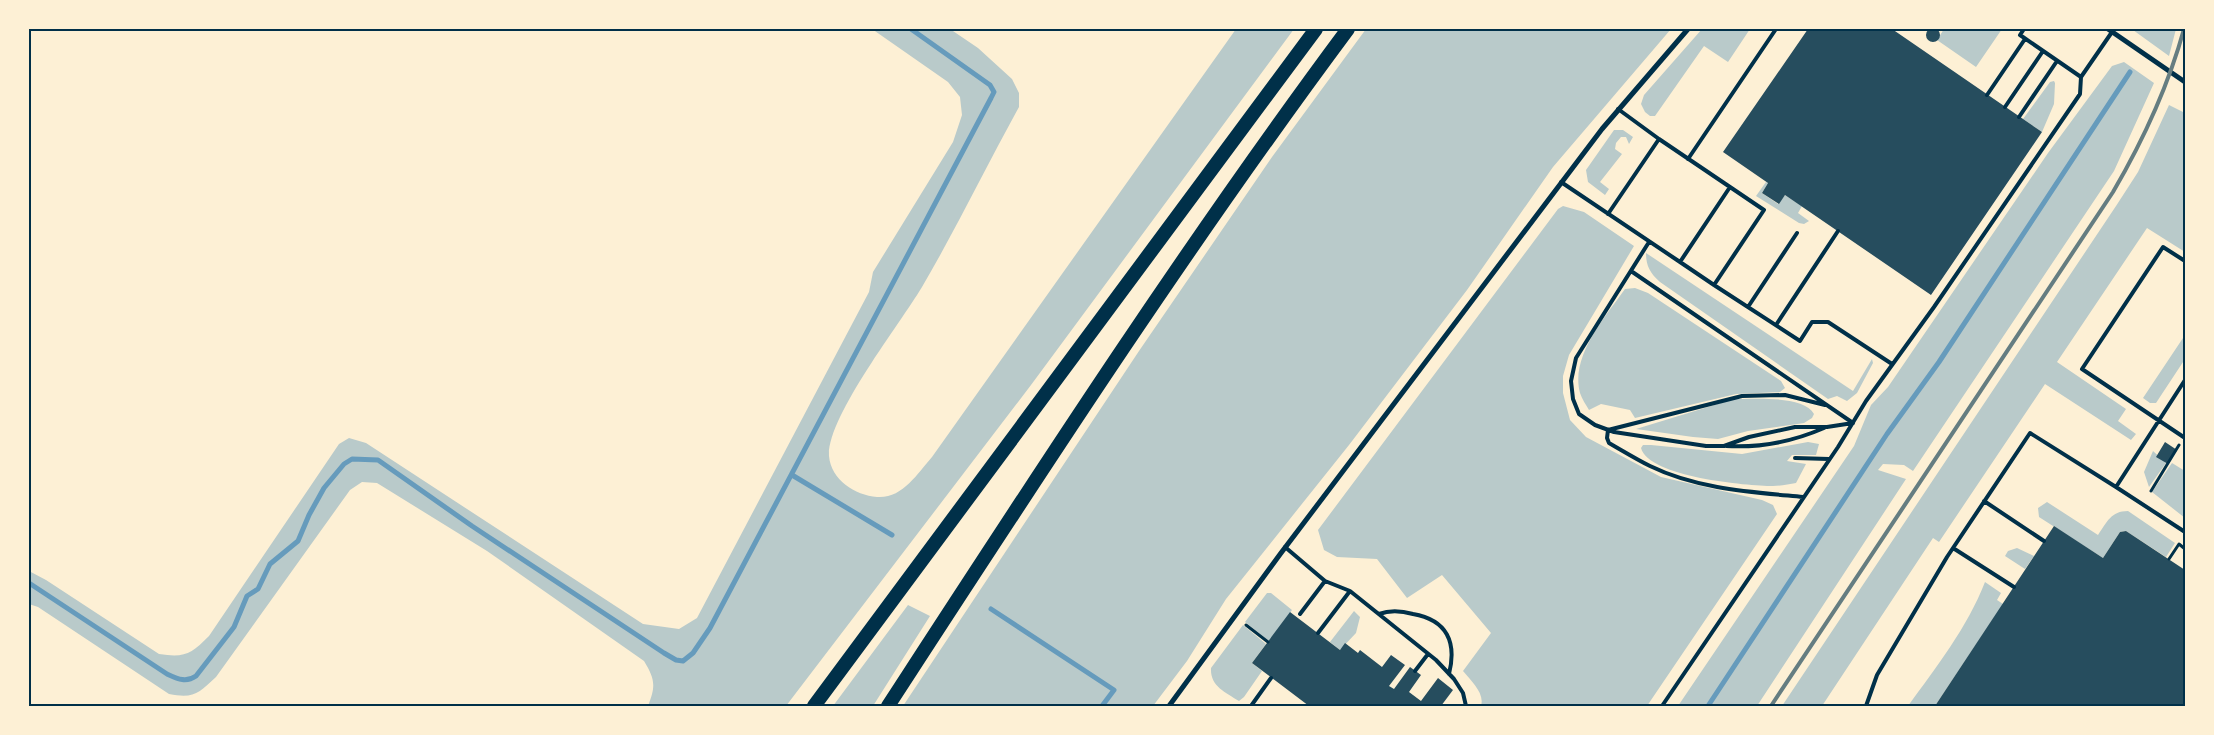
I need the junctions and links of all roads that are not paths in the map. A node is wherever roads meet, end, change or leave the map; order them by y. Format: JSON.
{"nodes":[{"id":1,"x":1316,"y":29,"type":"edge"},
{"id":2,"x":1348,"y":29,"type":"edge"},
{"id":3,"x":1688,"y":29,"type":"edge"},
{"id":4,"x":1776,"y":29,"type":"edge"},
{"id":5,"x":2024,"y":29,"type":"edge"},
{"id":6,"x":2110,"y":30,"type":"edge"},
{"id":7,"x":2025,"y":39,"type":"junction"},
{"id":8,"x":2043,"y":51,"type":"junction"},
{"id":9,"x":2057,"y":61,"type":"junction"},
{"id":10,"x":2081,"y":77,"type":"junction"},
{"id":11,"x":2185,"y":82,"type":"edge"},
{"id":12,"x":1988,"y":95,"type":"dead end"},
{"id":13,"x":2005,"y":107,"type":"dead end"},
{"id":14,"x":1618,"y":110,"type":"junction"},
{"id":15,"x":2020,"y":117,"type":"dead end"},
{"id":16,"x":1659,"y":139,"type":"junction"},
{"id":17,"x":1688,"y":159,"type":"junction"},
{"id":18,"x":1561,"y":182,"type":"junction"},
{"id":19,"x":1730,"y":187,"type":"junction"},
{"id":20,"x":1608,"y":214,"type":"junction"},
{"id":21,"x":1838,"y":231,"type":"dead end"},
{"id":22,"x":1797,"y":233,"type":"dead end"},
{"id":23,"x":1650,"y":242,"type":"junction"},
{"id":24,"x":1680,"y":262,"type":"junction"},
{"id":25,"x":2185,"y":262,"type":"edge"},
{"id":26,"x":1631,"y":271,"type":"junction"},
{"id":27,"x":1714,"y":285,"type":"junction"},
{"id":28,"x":1748,"y":307,"type":"junction"},
{"id":29,"x":1776,"y":325,"type":"junction"},
{"id":30,"x":1892,"y":364,"type":"junction"},
{"id":31,"x":2185,"y":380,"type":"edge"},
{"id":32,"x":1830,"y":407,"type":"junction"},
{"id":33,"x":2159,"y":420,"type":"junction"},
{"id":34,"x":1853,"y":423,"type":"junction"},
{"id":35,"x":1827,"y":427,"type":"junction"},
{"id":36,"x":1608,"y":430,"type":"junction"},
{"id":37,"x":2185,"y":438,"type":"edge"},
{"id":38,"x":1724,"y":446,"type":"junction"},
{"id":39,"x":1795,"y":458,"type":"dead end"},
{"id":40,"x":1829,"y":459,"type":"junction"},
{"id":41,"x":2116,"y":487,"type":"junction"},
{"id":42,"x":1803,"y":497,"type":"junction"},
{"id":43,"x":1984,"y":501,"type":"junction"},
{"id":44,"x":2185,"y":532,"type":"edge"},
{"id":45,"x":2044,"y":541,"type":"dead end"},
{"id":46,"x":1285,"y":547,"type":"junction"},
{"id":47,"x":1953,"y":548,"type":"junction"},
{"id":48,"x":1325,"y":581,"type":"junction"},
{"id":49,"x":2014,"y":587,"type":"dead end"},
{"id":50,"x":1350,"y":591,"type":"junction"},
{"id":51,"x":1300,"y":614,"type":"dead end"},
{"id":52,"x":1379,"y":614,"type":"junction"},
{"id":53,"x":1318,"y":633,"type":"dead end"},
{"id":54,"x":1428,"y":654,"type":"junction"},
{"id":55,"x":1415,"y":671,"type":"dead end"},
{"id":56,"x":1449,"y":674,"type":"junction"},
{"id":57,"x":1272,"y":678,"type":"dead end"},
{"id":58,"x":814,"y":706,"type":"edge"},
{"id":59,"x":888,"y":706,"type":"edge"},
{"id":60,"x":1171,"y":706,"type":"edge"},
{"id":61,"x":1251,"y":706,"type":"edge"},
{"id":62,"x":1466,"y":706,"type":"edge"},
{"id":63,"x":1662,"y":706,"type":"edge"},
{"id":64,"x":1866,"y":706,"type":"edge"}],
"edges":[{"from":1,"to":58,"type":"highway"},
{"from":2,"to":59,"type":"highway"},
{"from":3,"to":14,"type":"street"},
{"from":4,"to":17,"type":"lane"},
{"from":5,"to":7,"type":"lane"},
{"from":6,"to":10,"type":"lane"},
{"from":6,"to":11,"type":"street"},
{"from":7,"to":8,"type":"lane"},
{"from":7,"to":12,"type":"lane"},
{"from":8,"to":9,"type":"lane"},
{"from":8,"to":13,"type":"lane"},
{"from":9,"to":10,"type":"lane"},
{"from":9,"to":15,"type":"lane"},
{"from":10,"to":30,"type":"lane"},
{"from":14,"to":16,"type":"lane"},
{"from":14,"to":18,"type":"street"},
{"from":16,"to":17,"type":"lane"},
{"from":16,"to":20,"type":"lane"},
{"from":17,"to":19,"type":"lane"},
{"from":18,"to":20,"type":"lane"},
{"from":18,"to":46,"type":"street"},
{"from":19,"to":24,"type":"lane"},
{"from":19,"to":27,"type":"lane"},
{"from":20,"to":23,"type":"lane"},
{"from":21,"to":29,"type":"lane"},
{"from":22,"to":28,"type":"lane"},
{"from":23,"to":24,"type":"lane"},
{"from":23,"to":26,"type":"lane"},
{"from":24,"to":27,"type":"lane"},
{"from":25,"to":33,"type":"lane"},
{"from":26,"to":32,"type":"lane"},
{"from":26,"to":36,"type":"lane"},
{"from":27,"to":28,"type":"lane"},
{"from":28,"to":29,"type":"lane"},
{"from":29,"to":30,"type":"lane"},
{"from":30,"to":34,"type":"lane"},
{"from":31,"to":33,"type":"lane"},
{"from":32,"to":34,"type":"lane"},
{"from":32,"to":36,"type":"lane"},
{"from":33,"to":37,"type":"lane"},
{"from":33,"to":41,"type":"lane"},
{"from":34,"to":35,"type":"lane"},
{"from":34,"to":40,"type":"lane"},
{"from":35,"to":38,"type":"lane"},
{"from":35,"to":38,"type":"lane"},
{"from":36,"to":38,"type":"lane"},
{"from":36,"to":42,"type":"lane"},
{"from":39,"to":40,"type":"lane"},
{"from":40,"to":42,"type":"lane"},
{"from":41,"to":43,"type":"lane"},
{"from":41,"to":44,"type":"lane"},
{"from":42,"to":63,"type":"lane"},
{"from":43,"to":45,"type":"lane"},
{"from":43,"to":47,"type":"lane"},
{"from":46,"to":48,"type":"lane"},
{"from":46,"to":60,"type":"street"},
{"from":47,"to":49,"type":"lane"},
{"from":47,"to":64,"type":"lane"},
{"from":48,"to":50,"type":"lane"},
{"from":48,"to":51,"type":"lane"},
{"from":50,"to":52,"type":"lane"},
{"from":50,"to":53,"type":"lane"},
{"from":52,"to":54,"type":"lane"},
{"from":52,"to":56,"type":"lane"},
{"from":54,"to":55,"type":"lane"},
{"from":54,"to":56,"type":"lane"},
{"from":56,"to":62,"type":"lane"},
{"from":57,"to":61,"type":"lane"}]}
